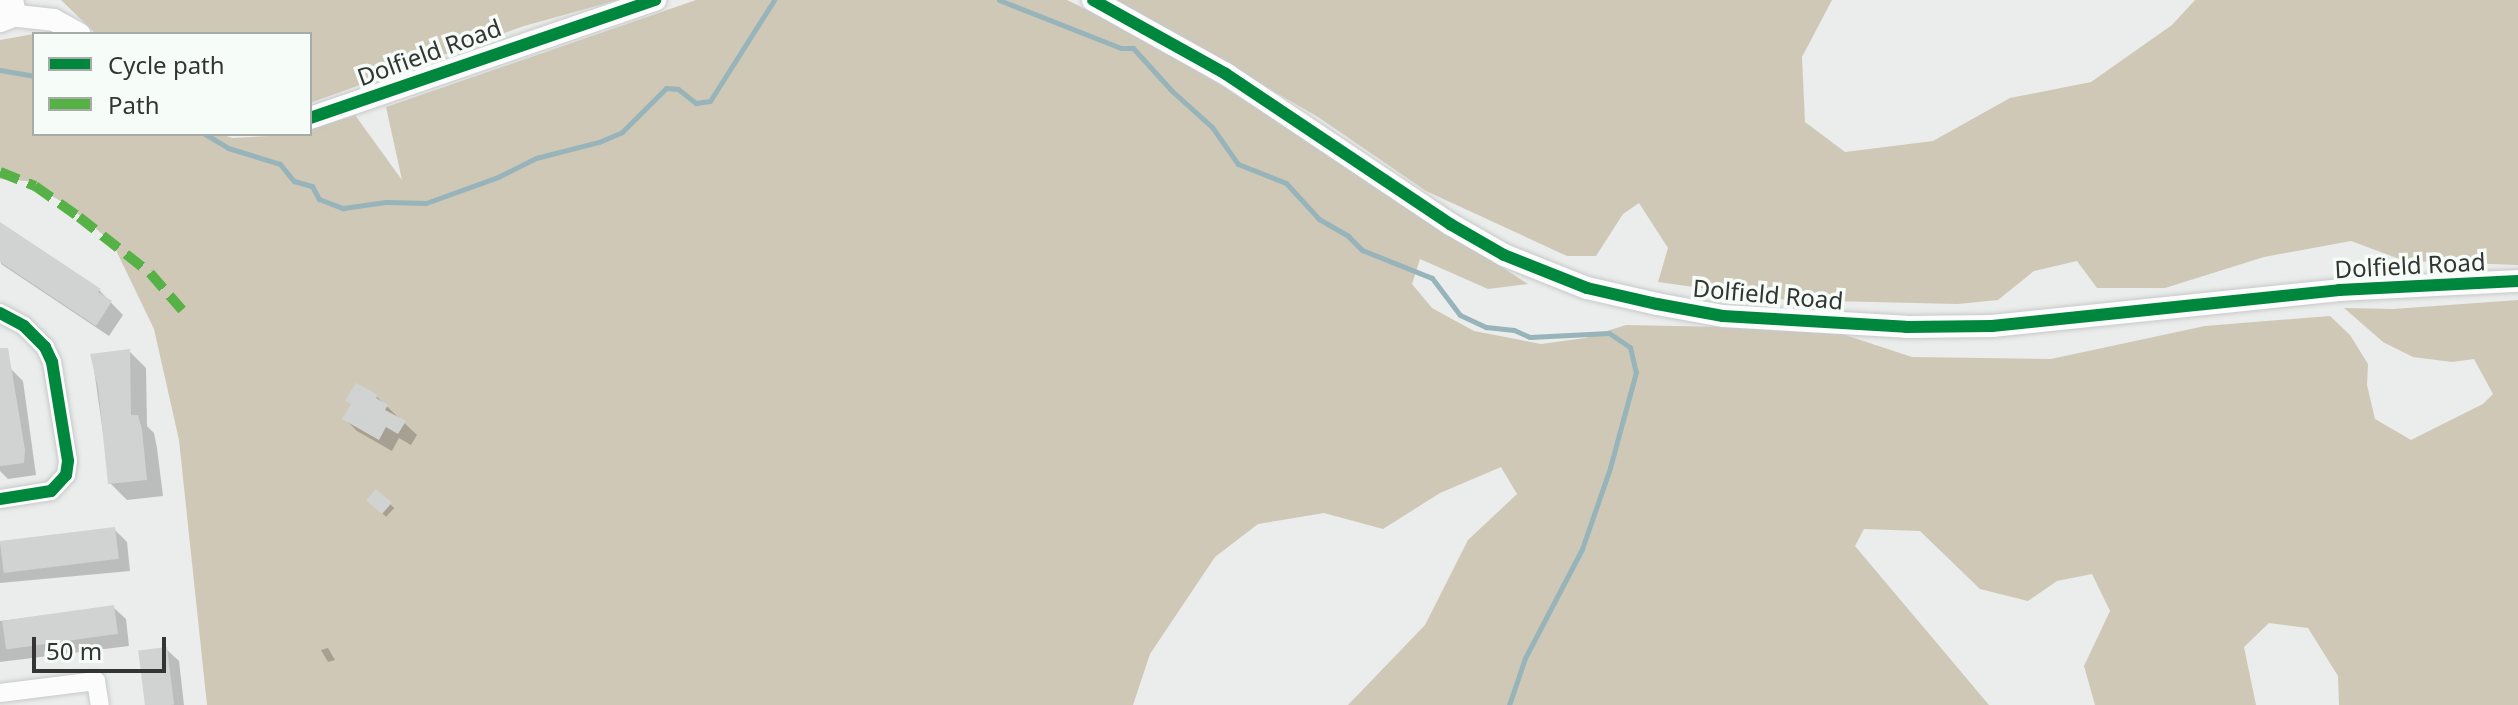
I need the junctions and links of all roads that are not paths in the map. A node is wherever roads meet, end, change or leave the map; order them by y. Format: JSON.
{"nodes":[{"id":1,"x":655,"y":0,"type":"edge"},
{"id":2,"x":1093,"y":0,"type":"edge"},
{"id":3,"x":6,"y":12,"type":"edge"},
{"id":4,"x":75,"y":32,"type":"edge"},
{"id":5,"x":312,"y":117,"type":"edge"},
{"id":6,"x":2518,"y":281,"type":"edge"},
{"id":7,"x":0,"y":313,"type":"edge"},
{"id":8,"x":0,"y":499,"type":"edge"},
{"id":9,"x":0,"y":693,"type":"edge"},
{"id":10,"x":100,"y":705,"type":"edge"}],
"edges":[{"from":1,"to":5,"type":"street","name":"Dolfield Road"},
{"from":2,"to":6,"type":"street","name":"Dolfield Road"},
{"from":3,"to":4,"type":"street"},
{"from":7,"to":8,"type":"street"},
{"from":9,"to":10,"type":"street"}]}
